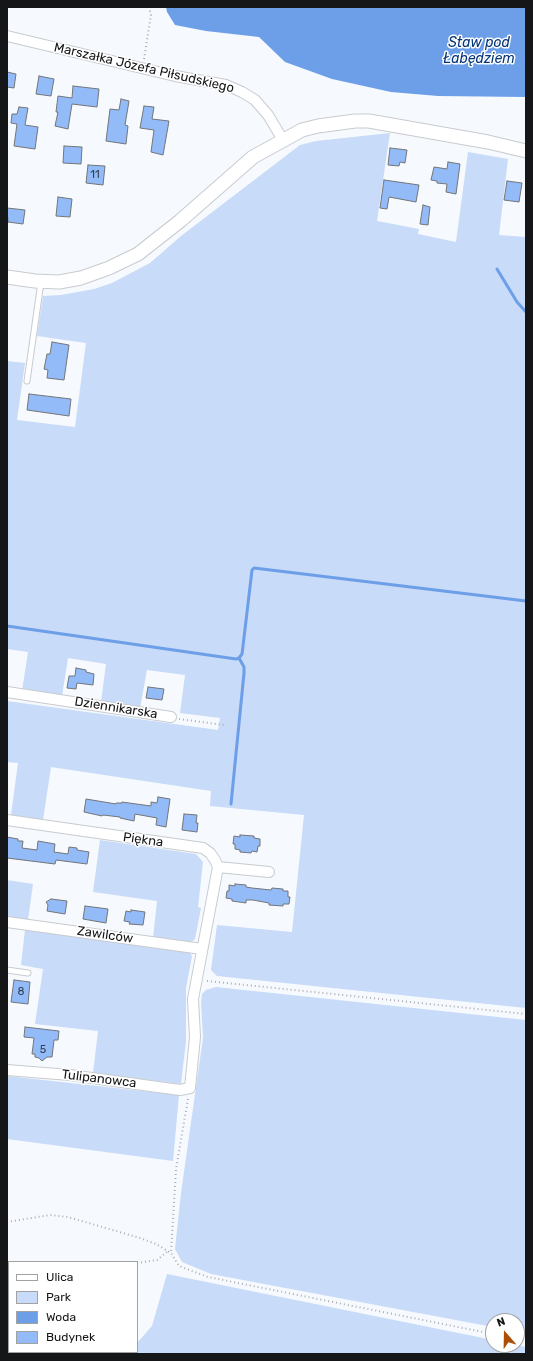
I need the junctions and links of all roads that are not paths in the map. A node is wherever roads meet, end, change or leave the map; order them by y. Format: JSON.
{"nodes":[{"id":1,"x":7,"y":36,"type":"edge"},
{"id":2,"x":283,"y":140,"type":"junction"},
{"id":3,"x":526,"y":151,"type":"edge"},
{"id":4,"x":7,"y":277,"type":"edge"},
{"id":5,"x":41,"y":281,"type":"junction"},
{"id":6,"x":27,"y":381,"type":"dead end"},
{"id":7,"x":7,"y":692,"type":"edge"},
{"id":8,"x":171,"y":717,"type":"road end"},
{"id":9,"x":7,"y":820,"type":"edge"},
{"id":10,"x":218,"y":867,"type":"junction"},
{"id":11,"x":269,"y":872,"type":"dead end"},
{"id":12,"x":7,"y":922,"type":"edge"},
{"id":13,"x":202,"y":949,"type":"junction"},
{"id":14,"x":7,"y":970,"type":"edge"},
{"id":15,"x":28,"y":973,"type":"dead end"},
{"id":16,"x":7,"y":1070,"type":"edge"}],
"edges":[{"from":1,"to":2,"type":"street","name":"Marszałka Józefa Piłsudskiego"},
{"from":2,"to":3,"type":"street"},
{"from":2,"to":5,"type":"street"},
{"from":4,"to":5,"type":"street"},
{"from":5,"to":6,"type":"lane"},
{"from":7,"to":8,"type":"street","name":"Dziennikarska"},
{"from":9,"to":10,"type":"street","name":"Piękna"},
{"from":10,"to":11,"type":"street"},
{"from":10,"to":13,"type":"street"},
{"from":12,"to":13,"type":"street","name":"Zawilców"},
{"from":13,"to":16,"type":"street","name":"Tulipanowca"},
{"from":14,"to":15,"type":"lane"}]}
